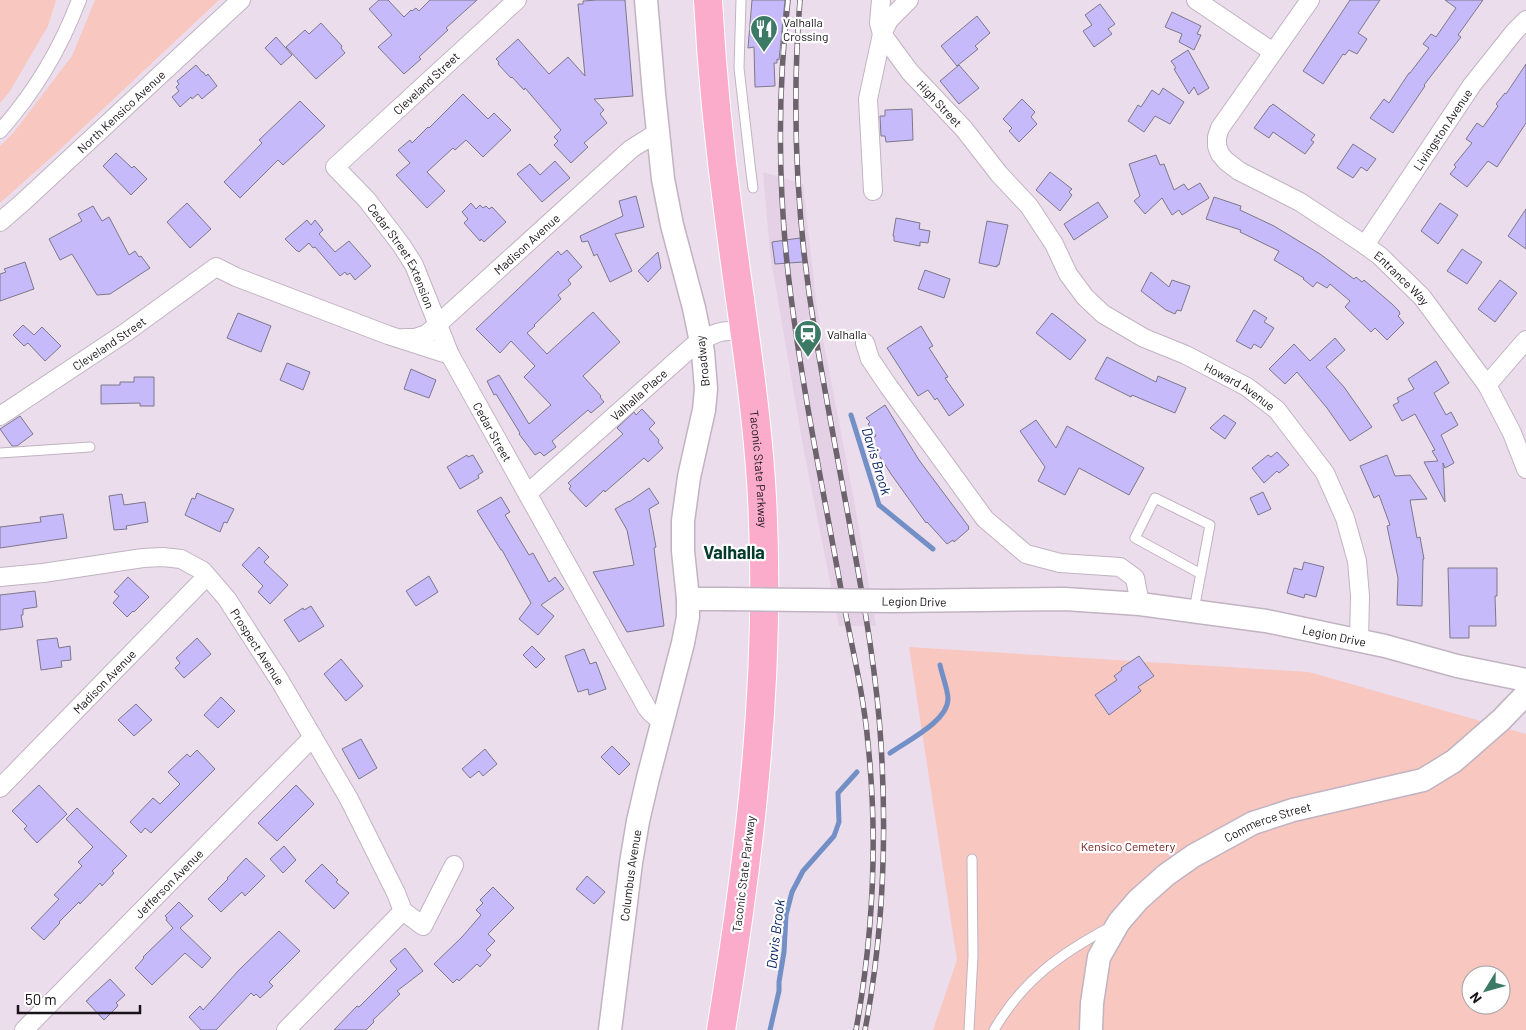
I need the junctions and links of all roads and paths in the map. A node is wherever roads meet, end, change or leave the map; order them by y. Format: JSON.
{"nodes":[{"id":1,"x":78,"y":0,"type":"edge"},
{"id":2,"x":241,"y":0,"type":"edge"},
{"id":3,"x":516,"y":0,"type":"edge"},
{"id":4,"x":646,"y":0,"type":"edge"},
{"id":5,"x":708,"y":0,"type":"edge"},
{"id":6,"x":724,"y":0,"type":"edge"},
{"id":7,"x":741,"y":0,"type":"edge"},
{"id":8,"x":881,"y":0,"type":"edge"},
{"id":9,"x":909,"y":0,"type":"edge"},
{"id":10,"x":1196,"y":0,"type":"edge"},
{"id":11,"x":1310,"y":0,"type":"edge"},
{"id":12,"x":1526,"y":20,"type":"edge"},
{"id":13,"x":882,"y":34,"type":"junction"},
{"id":14,"x":1273,"y":52,"type":"junction"},
{"id":15,"x":0,"y":131,"type":"edge"},
{"id":16,"x":658,"y":132,"type":"junction"},
{"id":17,"x":335,"y":167,"type":"joint"},
{"id":18,"x":754,"y":188,"type":"dead end"},
{"id":19,"x":873,"y":191,"type":"dead end"},
{"id":20,"x":1021,"y":198,"type":"joint"},
{"id":21,"x":0,"y":222,"type":"edge"},
{"id":22,"x":1365,"y":245,"type":"junction"},
{"id":23,"x":438,"y":325,"type":"junction"},
{"id":24,"x":388,"y":335,"type":"junction"},
{"id":25,"x":750,"y":335,"type":"junction"},
{"id":26,"x":701,"y":341,"type":"junction"},
{"id":27,"x":1525,"y":342,"type":"edge"},
{"id":28,"x":865,"y":343,"type":"dead end"},
{"id":29,"x":450,"y":355,"type":"junction"},
{"id":30,"x":1487,"y":384,"type":"junction"},
{"id":31,"x":0,"y":416,"type":"edge"},
{"id":32,"x":90,"y":447,"type":"dead end"},
{"id":33,"x":0,"y":453,"type":"edge"},
{"id":34,"x":1526,"y":469,"type":"edge"},
{"id":35,"x":528,"y":493,"type":"junction"},
{"id":36,"x":1201,"y":574,"type":"junction"},
{"id":37,"x":207,"y":576,"type":"junction"},
{"id":38,"x":0,"y":577,"type":"edge"},
{"id":39,"x":688,"y":599,"type":"junction"},
{"id":40,"x":1140,"y":604,"type":"junction"},
{"id":41,"x":1194,"y":611,"type":"junction"},
{"id":42,"x":1359,"y":640,"type":"junction"},
{"id":43,"x":1526,"y":680,"type":"edge"},
{"id":44,"x":1526,"y":694,"type":"edge"},
{"id":45,"x":662,"y":722,"type":"junction"},
{"id":46,"x":313,"y":737,"type":"junction"},
{"id":47,"x":0,"y":788,"type":"edge"},
{"id":48,"x":972,"y":859,"type":"dead end"},
{"id":49,"x":454,"y":865,"type":"dead end"},
{"id":50,"x":403,"y":911,"type":"junction"},
{"id":51,"x":1119,"y":922,"type":"junction"},
{"id":52,"x":24,"y":1030,"type":"edge"},
{"id":53,"x":286,"y":1030,"type":"edge"},
{"id":54,"x":610,"y":1030,"type":"edge"},
{"id":55,"x":720,"y":1030,"type":"edge"},
{"id":56,"x":737,"y":1030,"type":"edge"},
{"id":57,"x":969,"y":1030,"type":"edge"},
{"id":58,"x":994,"y":1030,"type":"edge"},
{"id":59,"x":1091,"y":1030,"type":"edge"}],
"edges":[{"from":1,"to":15,"type":"street"},
{"from":2,"to":21,"type":"street","name":"North Kensico Avenue"},
{"from":3,"to":17,"type":"street","name":"Cleveland Street"},
{"from":4,"to":16,"type":"street","name":"Broadway"},
{"from":5,"to":25,"type":"highway","name":"Taconic State Parkway"},
{"from":6,"to":56,"type":"highway","name":"Taconic State Parkway"},
{"from":7,"to":18,"type":"lane"},
{"from":8,"to":13,"type":"street"},
{"from":9,"to":13,"type":"street"},
{"from":10,"to":14,"type":"street"},
{"from":11,"to":14,"type":"street"},
{"from":12,"to":22,"type":"street","name":"Livingston Avenue"},
{"from":13,"to":19,"type":"street"},
{"from":13,"to":20,"type":"street","name":"High Street"},
{"from":14,"to":22,"type":"street","name":"Entrance Way"},
{"from":16,"to":23,"type":"street","name":"Madison Avenue"},
{"from":16,"to":26,"type":"street","name":"Broadway"},
{"from":17,"to":23,"type":"street","name":"Cedar Street Extension"},
{"from":20,"to":42,"type":"street","name":"Howard Avenue"},
{"from":22,"to":30,"type":"street","name":"Entrance Way"},
{"from":23,"to":24,"type":"street","name":"Madison Avenue"},
{"from":23,"to":29,"type":"street","name":"Cedar Street Extension"},
{"from":24,"to":29,"type":"street"},
{"from":24,"to":31,"type":"street","name":"Cleveland Street"},
{"from":25,"to":26,"type":"street","name":"Valhalla Place"},
{"from":25,"to":55,"type":"highway","name":"Taconic State Parkway"},
{"from":26,"to":35,"type":"street","name":"Valhalla Place"},
{"from":26,"to":39,"type":"street","name":"Broadway"},
{"from":27,"to":30,"type":"street"},
{"from":28,"to":40,"type":"street"},
{"from":29,"to":35,"type":"street","name":"Cedar Street"},
{"from":30,"to":34,"type":"street","name":"Entrance Way"},
{"from":32,"to":33,"type":"lane"},
{"from":35,"to":45,"type":"street","name":"Cedar Street"},
{"from":36,"to":36,"type":"lane"},
{"from":36,"to":41,"type":"lane"},
{"from":37,"to":38,"type":"street","name":"Prospect Avenue"},
{"from":37,"to":46,"type":"street","name":"Prospect Avenue"},
{"from":37,"to":47,"type":"street","name":"Madison Avenue"},
{"from":39,"to":40,"type":"street","name":"Legion Drive","bridge":true},
{"from":39,"to":45,"type":"street","name":"Broadway"},
{"from":40,"to":41,"type":"street","name":"Legion Drive"},
{"from":41,"to":42,"type":"street","name":"Legion Drive"},
{"from":42,"to":43,"type":"street","name":"Legion Drive"},
{"from":44,"to":51,"type":"street","name":"Commerce Street"},
{"from":45,"to":54,"type":"street","name":"Columbus Avenue"},
{"from":46,"to":50,"type":"street","name":"Prospect Avenue"},
{"from":46,"to":52,"type":"street","name":"Jefferson Avenue"},
{"from":48,"to":57,"type":"lane"},
{"from":49,"to":50,"type":"street"},
{"from":50,"to":53,"type":"street"},
{"from":51,"to":58,"type":"lane"},
{"from":51,"to":59,"type":"street","name":"Commerce Street"}]}
